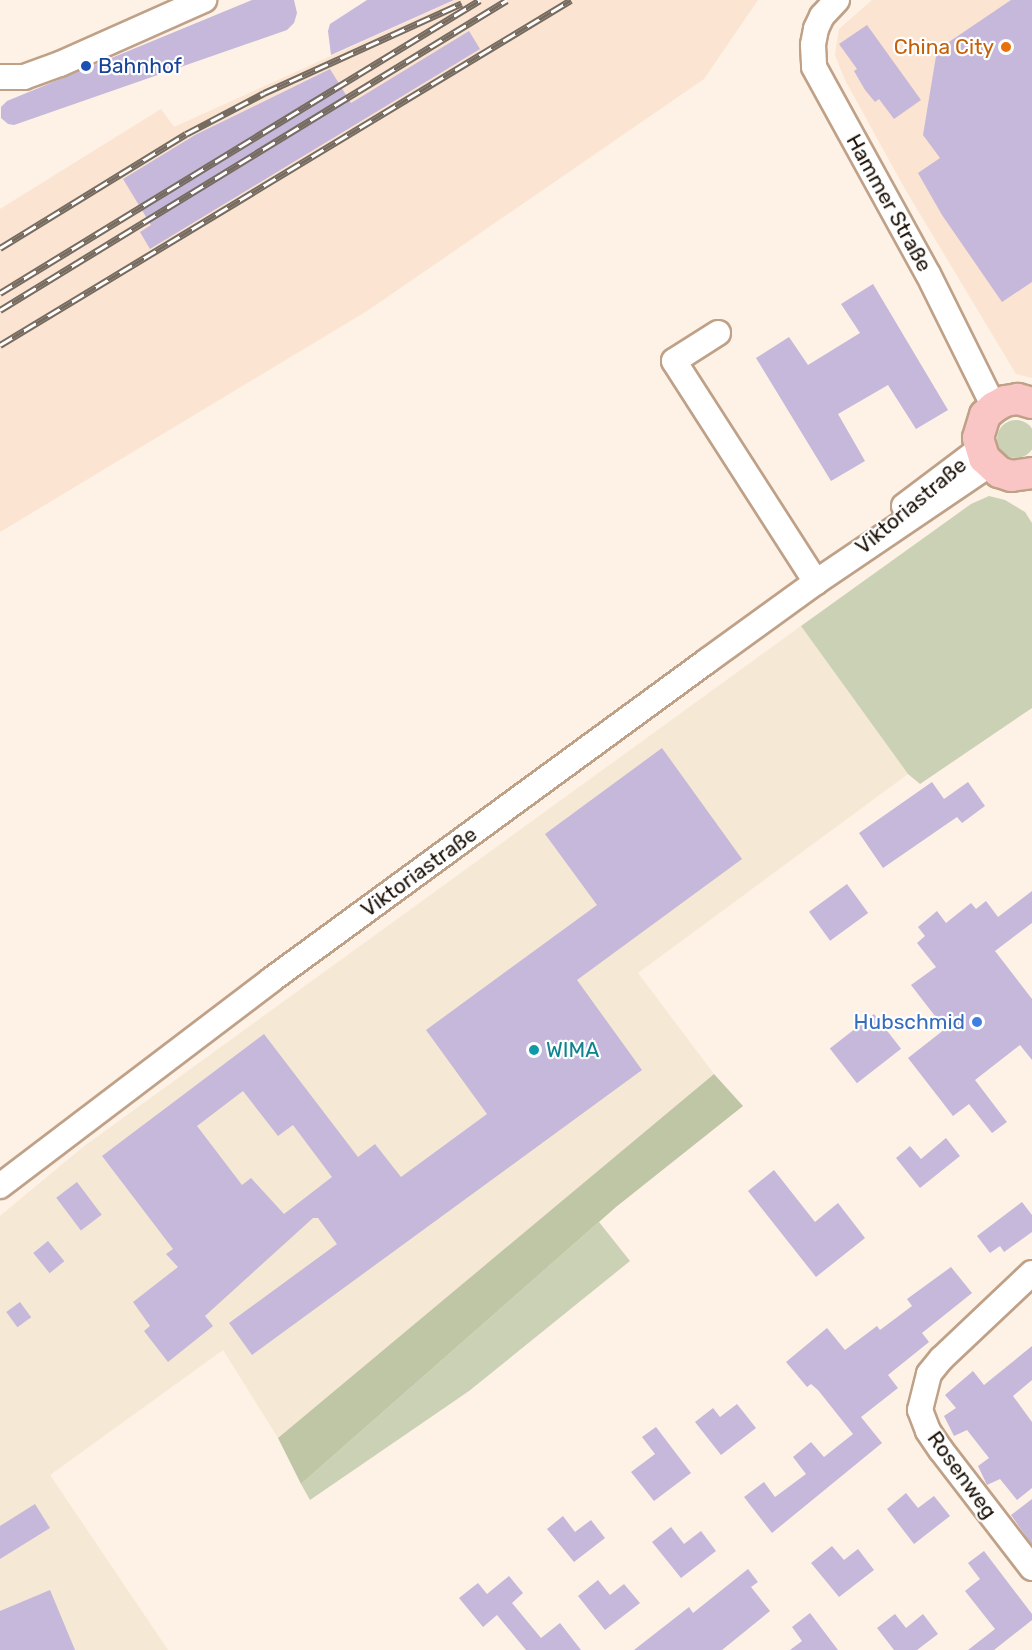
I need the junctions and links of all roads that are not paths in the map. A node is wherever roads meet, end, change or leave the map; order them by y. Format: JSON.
{"nodes":[{"id":1,"x":204,"y":0,"type":"edge"},
{"id":2,"x":837,"y":0,"type":"edge"},
{"id":3,"x":0,"y":77,"type":"edge"},
{"id":4,"x":718,"y":333,"type":"dead end"},
{"id":5,"x":1032,"y":403,"type":"edge"},
{"id":6,"x":994,"y":407,"type":"junction"},
{"id":7,"x":984,"y":457,"type":"junction"},
{"id":8,"x":1027,"y":480,"type":"edge"},
{"id":9,"x":816,"y":582,"type":"junction"},
{"id":10,"x":0,"y":1186,"type":"edge"},
{"id":11,"x":1032,"y":1273,"type":"edge"},
{"id":12,"x":1032,"y":1568,"type":"edge"}],
"edges":[{"from":1,"to":3,"type":"street"},
{"from":2,"to":6,"type":"street","name":"Hammer Straße"},
{"from":4,"to":9,"type":"street"},
{"from":5,"to":6,"type":"main road"},
{"from":6,"to":7,"type":"main road"},
{"from":7,"to":8,"type":"main road"},
{"from":7,"to":9,"type":"street","name":"Viktoriastraße"},
{"from":9,"to":10,"type":"street","name":"Viktoriastraße"},
{"from":11,"to":12,"type":"street","name":"Rosenweg"}]}
